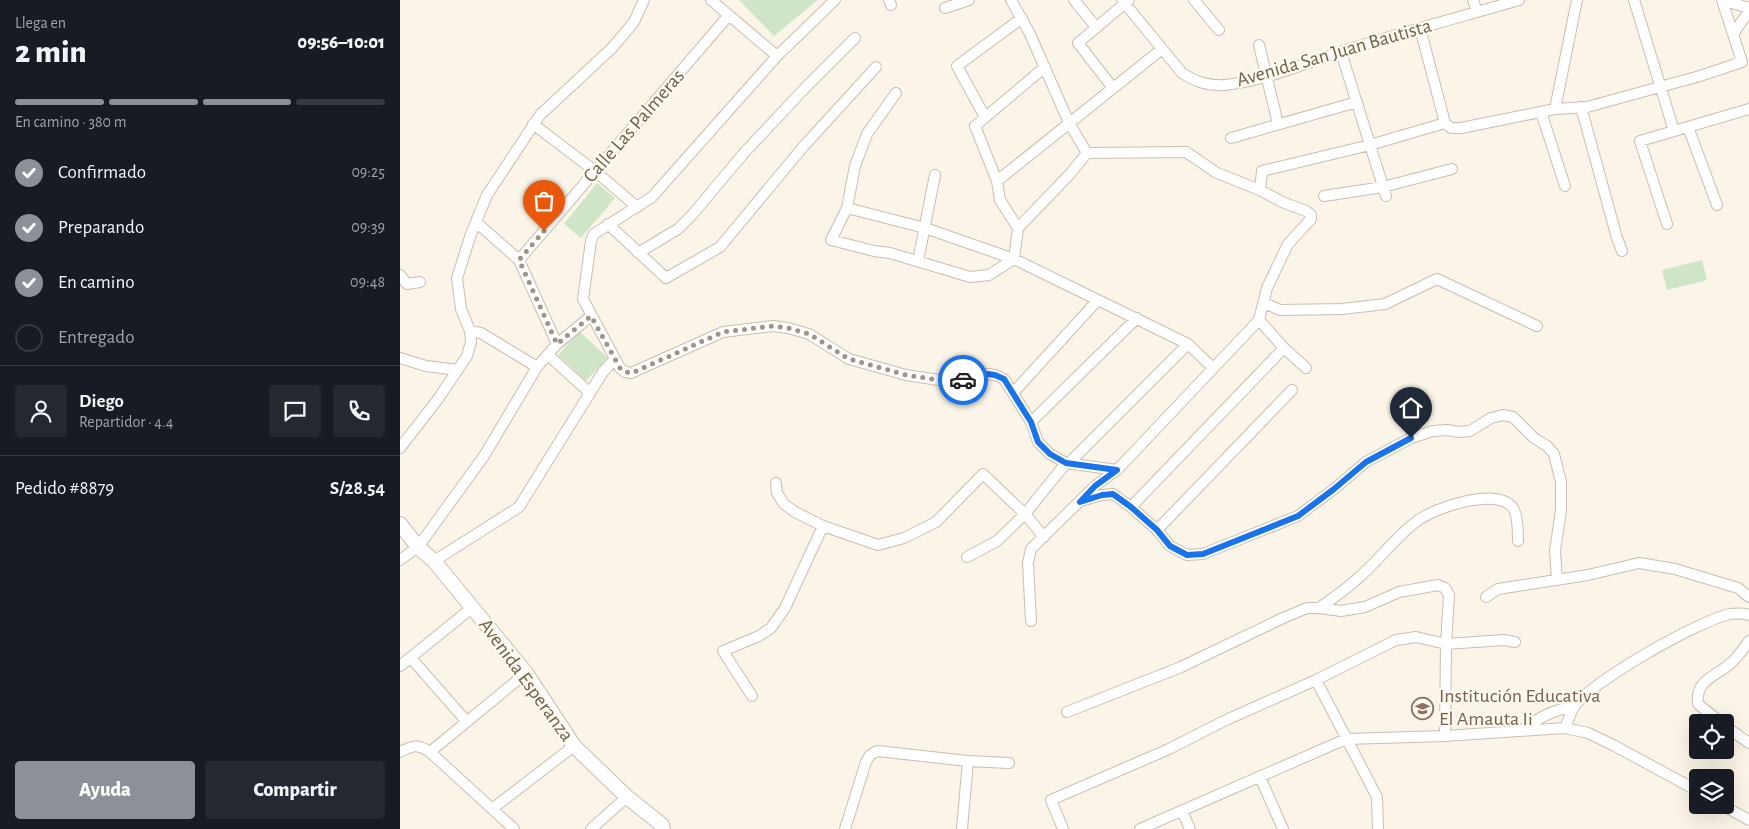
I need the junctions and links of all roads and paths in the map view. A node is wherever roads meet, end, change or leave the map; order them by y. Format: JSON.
{"nodes":[{"id":1,"x":644,"y":0,"type":"edge"},
{"id":2,"x":711,"y":0,"type":"edge"},
{"id":3,"x":835,"y":0,"type":"edge"},
{"id":4,"x":968,"y":0,"type":"edge"},
{"id":5,"x":1011,"y":0,"type":"edge"},
{"id":6,"x":1074,"y":0,"type":"edge"},
{"id":7,"x":1194,"y":0,"type":"edge"},
{"id":8,"x":1473,"y":0,"type":"edge"},
{"id":9,"x":1519,"y":0,"type":"edge"},
{"id":10,"x":1577,"y":0,"type":"edge"},
{"id":11,"x":1634,"y":0,"type":"edge"},
{"id":12,"x":1126,"y":1,"type":"edge"},
{"id":13,"x":945,"y":8,"type":"dead end"},
{"id":14,"x":1749,"y":10,"type":"edge"},
{"id":15,"x":1477,"y":12,"type":"junction"},
{"id":16,"x":729,"y":15,"type":"junction"},
{"id":17,"x":1022,"y":18,"type":"junction"},
{"id":18,"x":1096,"y":27,"type":"junction"},
{"id":19,"x":1420,"y":28,"type":"junction"},
{"id":20,"x":1219,"y":30,"type":"dead end"},
{"id":21,"x":1733,"y":34,"type":"junction"},
{"id":22,"x":855,"y":38,"type":"dead end"},
{"id":23,"x":1259,"y":46,"type":"dead end"},
{"id":24,"x":1162,"y":49,"type":"junction"},
{"id":25,"x":1341,"y":52,"type":"junction"},
{"id":26,"x":777,"y":56,"type":"junction"},
{"id":27,"x":1744,"y":57,"type":"edge"},
{"id":28,"x":876,"y":67,"type":"dead end"},
{"id":29,"x":1045,"y":67,"type":"junction"},
{"id":30,"x":1266,"y":76,"type":"junction"},
{"id":31,"x":1662,"y":86,"type":"junction"},
{"id":32,"x":1114,"y":88,"type":"junction"},
{"id":33,"x":896,"y":93,"type":"dead end"},
{"id":34,"x":1357,"y":102,"type":"junction"},
{"id":35,"x":1581,"y":107,"type":"junction"},
{"id":36,"x":1555,"y":109,"type":"junction"},
{"id":37,"x":1749,"y":109,"type":"edge"},
{"id":38,"x":1541,"y":112,"type":"junction"},
{"id":39,"x":985,"y":117,"type":"junction"},
{"id":40,"x":1069,"y":123,"type":"junction"},
{"id":41,"x":1445,"y":123,"type":"junction"},
{"id":42,"x":533,"y":124,"type":"junction"},
{"id":43,"x":1278,"y":124,"type":"junction"},
{"id":44,"x":1688,"y":127,"type":"junction"},
{"id":45,"x":1674,"y":131,"type":"junction"},
{"id":46,"x":1231,"y":138,"type":"dead end"},
{"id":47,"x":1370,"y":145,"type":"junction"},
{"id":48,"x":1087,"y":152,"type":"junction"},
{"id":49,"x":1452,"y":169,"type":"dead end"},
{"id":50,"x":595,"y":171,"type":"junction"},
{"id":51,"x":936,"y":174,"type":"dead end"},
{"id":52,"x":997,"y":181,"type":"junction"},
{"id":53,"x":1565,"y":186,"type":"dead end"},
{"id":54,"x":1260,"y":190,"type":"junction"},
{"id":55,"x":1385,"y":192,"type":"junction"},
{"id":56,"x":1324,"y":196,"type":"dead end"},
{"id":57,"x":1717,"y":205,"type":"dead end"},
{"id":58,"x":637,"y":207,"type":"junction"},
{"id":59,"x":847,"y":208,"type":"junction"},
{"id":60,"x":476,"y":222,"type":"junction"},
{"id":61,"x":608,"y":224,"type":"junction"},
{"id":62,"x":1667,"y":224,"type":"dead end"},
{"id":63,"x":925,"y":228,"type":"junction"},
{"id":64,"x":1018,"y":228,"type":"junction"},
{"id":65,"x":1622,"y":251,"type":"dead end"},
{"id":66,"x":638,"y":253,"type":"junction"},
{"id":67,"x":1014,"y":259,"type":"junction"},
{"id":68,"x":519,"y":260,"type":"junction"},
{"id":69,"x":918,"y":261,"type":"junction"},
{"id":70,"x":400,"y":275,"type":"edge"},
{"id":71,"x":420,"y":282,"type":"dead end"},
{"id":72,"x":1097,"y":301,"type":"junction"},
{"id":73,"x":1264,"y":303,"type":"junction"},
{"id":74,"x":591,"y":316,"type":"junction"},
{"id":75,"x":1137,"y":318,"type":"junction"},
{"id":76,"x":1259,"y":320,"type":"junction"},
{"id":77,"x":1537,"y":326,"type":"dead end"},
{"id":78,"x":470,"y":331,"type":"junction"},
{"id":79,"x":557,"y":344,"type":"junction"},
{"id":80,"x":1188,"y":344,"type":"junction"},
{"id":81,"x":1284,"y":348,"type":"junction"},
{"id":82,"x":548,"y":355,"type":"junction"},
{"id":83,"x":400,"y":358,"type":"edge"},
{"id":84,"x":615,"y":359,"type":"junction"},
{"id":85,"x":537,"y":367,"type":"junction"},
{"id":86,"x":1213,"y":368,"type":"junction"},
{"id":87,"x":1306,"y":368,"type":"dead end"},
{"id":88,"x":458,"y":370,"type":"junction"},
{"id":89,"x":1292,"y":390,"type":"dead end"},
{"id":90,"x":590,"y":393,"type":"junction"},
{"id":91,"x":1013,"y":393,"type":"junction"},
{"id":92,"x":1031,"y":422,"type":"junction"},
{"id":93,"x":400,"y":448,"type":"edge"},
{"id":94,"x":1068,"y":463,"type":"junction"},
{"id":95,"x":1117,"y":470,"type":"junction"},
{"id":96,"x":776,"y":483,"type":"dead end"},
{"id":97,"x":1080,"y":502,"type":"junction"},
{"id":98,"x":1131,"y":507,"type":"junction"},
{"id":99,"x":1025,"y":514,"type":"junction"},
{"id":100,"x":400,"y":524,"type":"edge"},
{"id":101,"x":823,"y":526,"type":"junction"},
{"id":102,"x":1157,"y":530,"type":"junction"},
{"id":103,"x":1044,"y":537,"type":"junction"},
{"id":104,"x":1518,"y":542,"type":"dead end"},
{"id":105,"x":418,"y":547,"type":"junction"},
{"id":106,"x":967,"y":557,"type":"dead end"},
{"id":107,"x":400,"y":560,"type":"edge"},
{"id":108,"x":434,"y":560,"type":"junction"},
{"id":109,"x":1556,"y":580,"type":"junction"},
{"id":110,"x":1486,"y":596,"type":"dead end"},
{"id":111,"x":1749,"y":596,"type":"edge"},
{"id":112,"x":473,"y":607,"type":"junction"},
{"id":113,"x":1320,"y":608,"type":"junction"},
{"id":114,"x":1749,"y":615,"type":"edge"},
{"id":115,"x":1031,"y":621,"type":"dead end"},
{"id":116,"x":1749,"y":641,"type":"edge"},
{"id":117,"x":1515,"y":642,"type":"dead end"},
{"id":118,"x":1446,"y":644,"type":"junction"},
{"id":119,"x":411,"y":658,"type":"junction"},
{"id":120,"x":400,"y":666,"type":"edge"},
{"id":121,"x":526,"y":673,"type":"junction"},
{"id":122,"x":1316,"y":680,"type":"junction"},
{"id":123,"x":752,"y":696,"type":"dead end"},
{"id":124,"x":1574,"y":707,"type":"junction"},
{"id":125,"x":1067,"y":712,"type":"dead end"},
{"id":126,"x":1710,"y":714,"type":"edge"},
{"id":127,"x":467,"y":722,"type":"junction"},
{"id":128,"x":1565,"y":728,"type":"junction"},
{"id":129,"x":1521,"y":731,"type":"junction"},
{"id":130,"x":1734,"y":732,"type":"edge"},
{"id":131,"x":1445,"y":736,"type":"junction"},
{"id":132,"x":1346,"y":739,"type":"junction"},
{"id":133,"x":1749,"y":743,"type":"edge"},
{"id":134,"x":574,"y":746,"type":"junction"},
{"id":135,"x":400,"y":752,"type":"edge"},
{"id":136,"x":430,"y":752,"type":"junction"},
{"id":137,"x":968,"y":761,"type":"junction"},
{"id":138,"x":1009,"y":762,"type":"dead end"},
{"id":139,"x":1260,"y":777,"type":"junction"},
{"id":140,"x":1689,"y":786,"type":"edge"},
{"id":141,"x":627,"y":797,"type":"junction"},
{"id":142,"x":492,"y":809,"type":"junction"},
{"id":143,"x":1182,"y":811,"type":"junction"},
{"id":144,"x":1734,"y":812,"type":"edge"},
{"id":145,"x":1749,"y":820,"type":"edge"},
{"id":146,"x":1155,"y":826,"type":"edge"},
{"id":147,"x":666,"y":828,"type":"edge"},
{"id":148,"x":514,"y":829,"type":"edge"},
{"id":149,"x":591,"y":829,"type":"edge"},
{"id":150,"x":845,"y":829,"type":"edge"},
{"id":151,"x":962,"y":829,"type":"edge"},
{"id":152,"x":1063,"y":829,"type":"edge"},
{"id":153,"x":1140,"y":829,"type":"edge"},
{"id":154,"x":1190,"y":829,"type":"edge"},
{"id":155,"x":1283,"y":829,"type":"edge"},
{"id":156,"x":1377,"y":829,"type":"edge"}],
"edges":[{"from":1,"to":42,"type":"street"},
{"from":2,"to":16,"type":"street"},
{"from":3,"to":26,"type":"street"},
{"from":4,"to":13,"type":"street"},
{"from":5,"to":17,"type":"street"},
{"from":6,"to":18,"type":"street"},
{"from":7,"to":20,"type":"street"},
{"from":8,"to":15,"type":"street"},
{"from":9,"to":15,"type":"street","name":"Avenida San Juan Bautista"},
{"from":10,"to":36,"type":"street"},
{"from":11,"to":31,"type":"street"},
{"from":12,"to":18,"type":"street"},
{"from":12,"to":24,"type":"street","name":"Avenida San Juan Bautista"},
{"from":14,"to":21,"type":"street"},
{"from":14,"to":21,"type":"street"},
{"from":15,"to":19,"type":"street","name":"Avenida San Juan Bautista"},
{"from":16,"to":26,"type":"street"},
{"from":16,"to":50,"type":"street","name":"Calle Las Palmeras"},
{"from":17,"to":29,"type":"street"},
{"from":17,"to":39,"type":"street"},
{"from":18,"to":32,"type":"street"},
{"from":19,"to":25,"type":"street","name":"Avenida San Juan Bautista"},
{"from":19,"to":41,"type":"street"},
{"from":21,"to":27,"type":"street"},
{"from":22,"to":66,"type":"street"},
{"from":23,"to":30,"type":"street"},
{"from":24,"to":30,"type":"street","name":"Avenida San Juan Bautista"},
{"from":24,"to":32,"type":"street"},
{"from":25,"to":30,"type":"street","name":"Avenida San Juan Bautista"},
{"from":25,"to":34,"type":"street"},
{"from":26,"to":58,"type":"street"},
{"from":27,"to":31,"type":"street"},
{"from":28,"to":66,"type":"street"},
{"from":29,"to":39,"type":"street"},
{"from":29,"to":40,"type":"street"},
{"from":30,"to":43,"type":"street"},
{"from":31,"to":35,"type":"street"},
{"from":31,"to":45,"type":"street"},
{"from":32,"to":40,"type":"street"},
{"from":33,"to":59,"type":"street"},
{"from":34,"to":43,"type":"street"},
{"from":34,"to":47,"type":"street"},
{"from":35,"to":36,"type":"street"},
{"from":35,"to":65,"type":"street"},
{"from":36,"to":38,"type":"street"},
{"from":37,"to":44,"type":"street"},
{"from":38,"to":41,"type":"street"},
{"from":38,"to":53,"type":"street"},
{"from":39,"to":52,"type":"street"},
{"from":40,"to":48,"type":"street"},
{"from":40,"to":52,"type":"street"},
{"from":41,"to":47,"type":"street"},
{"from":42,"to":50,"type":"street"},
{"from":42,"to":60,"type":"street"},
{"from":43,"to":46,"type":"street"},
{"from":44,"to":45,"type":"street"},
{"from":44,"to":57,"type":"street"},
{"from":45,"to":62,"type":"street"},
{"from":47,"to":54,"type":"street"},
{"from":47,"to":55,"type":"street"},
{"from":48,"to":54,"type":"street"},
{"from":48,"to":64,"type":"street"},
{"from":49,"to":55,"type":"street"},
{"from":50,"to":58,"type":"street"},
{"from":50,"to":68,"type":"street","name":"Calle Las Palmeras"},
{"from":51,"to":63,"type":"street"},
{"from":52,"to":64,"type":"street"},
{"from":54,"to":73,"type":"street"},
{"from":55,"to":56,"type":"street"},
{"from":58,"to":61,"type":"street"},
{"from":59,"to":63,"type":"street"},
{"from":59,"to":69,"type":"street"},
{"from":60,"to":68,"type":"street"},
{"from":60,"to":78,"type":"street"},
{"from":61,"to":66,"type":"street"},
{"from":61,"to":74,"type":"street"},
{"from":63,"to":67,"type":"street"},
{"from":63,"to":69,"type":"street"},
{"from":64,"to":67,"type":"street"},
{"from":67,"to":69,"type":"street"},
{"from":67,"to":72,"type":"street"},
{"from":68,"to":79,"type":"street"},
{"from":70,"to":71,"type":"street"},
{"from":72,"to":75,"type":"street"},
{"from":72,"to":91,"type":"street"},
{"from":73,"to":76,"type":"street"},
{"from":73,"to":77,"type":"street"},
{"from":74,"to":79,"type":"street"},
{"from":74,"to":84,"type":"street"},
{"from":75,"to":80,"type":"street"},
{"from":75,"to":92,"type":"street"},
{"from":76,"to":81,"type":"street"},
{"from":76,"to":86,"type":"street"},
{"from":78,"to":85,"type":"street"},
{"from":78,"to":88,"type":"street"},
{"from":79,"to":82,"type":"street"},
{"from":80,"to":86,"type":"street"},
{"from":80,"to":94,"type":"street"},
{"from":81,"to":87,"type":"street"},
{"from":81,"to":98,"type":"street"},
{"from":82,"to":85,"type":"street"},
{"from":82,"to":90,"type":"street"},
{"from":83,"to":88,"type":"street"},
{"from":84,"to":90,"type":"street"},
{"from":84,"to":91,"type":"street"},
{"from":85,"to":105,"type":"street"},
{"from":86,"to":95,"type":"street"},
{"from":88,"to":93,"type":"street"},
{"from":89,"to":102,"type":"street"},
{"from":90,"to":108,"type":"street"},
{"from":91,"to":92,"type":"street"},
{"from":92,"to":94,"type":"street"},
{"from":94,"to":95,"type":"street"},
{"from":94,"to":99,"type":"street"},
{"from":95,"to":97,"type":"street"},
{"from":96,"to":101,"type":"street"},
{"from":97,"to":98,"type":"street"},
{"from":97,"to":103,"type":"street"},
{"from":98,"to":102,"type":"street"},
{"from":99,"to":101,"type":"street"},
{"from":99,"to":103,"type":"street"},
{"from":99,"to":106,"type":"street"},
{"from":100,"to":105,"type":"street","name":"Avenida Esperanza"},
{"from":101,"to":123,"type":"street"},
{"from":102,"to":109,"type":"street"},
{"from":103,"to":115,"type":"street"},
{"from":104,"to":113,"type":"street"},
{"from":105,"to":107,"type":"street"},
{"from":105,"to":108,"type":"street","name":"Avenida Esperanza"},
{"from":108,"to":112,"type":"street","name":"Avenida Esperanza"},
{"from":109,"to":110,"type":"street"},
{"from":109,"to":111,"type":"street"},
{"from":112,"to":119,"type":"street"},
{"from":112,"to":121,"type":"street","name":"Avenida Esperanza"},
{"from":113,"to":118,"type":"street"},
{"from":113,"to":125,"type":"street"},
{"from":114,"to":124,"type":"street"},
{"from":116,"to":126,"type":"street"},
{"from":117,"to":118,"type":"street"},
{"from":118,"to":122,"type":"street"},
{"from":118,"to":131,"type":"street"},
{"from":119,"to":120,"type":"street"},
{"from":119,"to":127,"type":"street"},
{"from":121,"to":127,"type":"street"},
{"from":121,"to":134,"type":"street","name":"Avenida Esperanza"},
{"from":122,"to":132,"type":"street"},
{"from":122,"to":152,"type":"street"},
{"from":124,"to":128,"type":"street"},
{"from":124,"to":129,"type":"street"},
{"from":127,"to":136,"type":"street"},
{"from":128,"to":129,"type":"street"},
{"from":128,"to":140,"type":"street"},
{"from":129,"to":131,"type":"street"},
{"from":130,"to":133,"type":"street"},
{"from":131,"to":132,"type":"street"},
{"from":132,"to":139,"type":"street"},
{"from":132,"to":156,"type":"street"},
{"from":134,"to":141,"type":"street","name":"Avenida Esperanza"},
{"from":134,"to":142,"type":"street"},
{"from":135,"to":136,"type":"street"},
{"from":136,"to":142,"type":"street"},
{"from":137,"to":138,"type":"street"},
{"from":137,"to":150,"type":"street"},
{"from":137,"to":151,"type":"street"},
{"from":139,"to":143,"type":"street"},
{"from":139,"to":155,"type":"street"},
{"from":141,"to":147,"type":"street","name":"Avenida Esperanza"},
{"from":141,"to":149,"type":"street"},
{"from":142,"to":148,"type":"street"},
{"from":143,"to":146,"type":"street"},
{"from":143,"to":154,"type":"street"},
{"from":144,"to":145,"type":"street"},
{"from":146,"to":153,"type":"street"}]}
